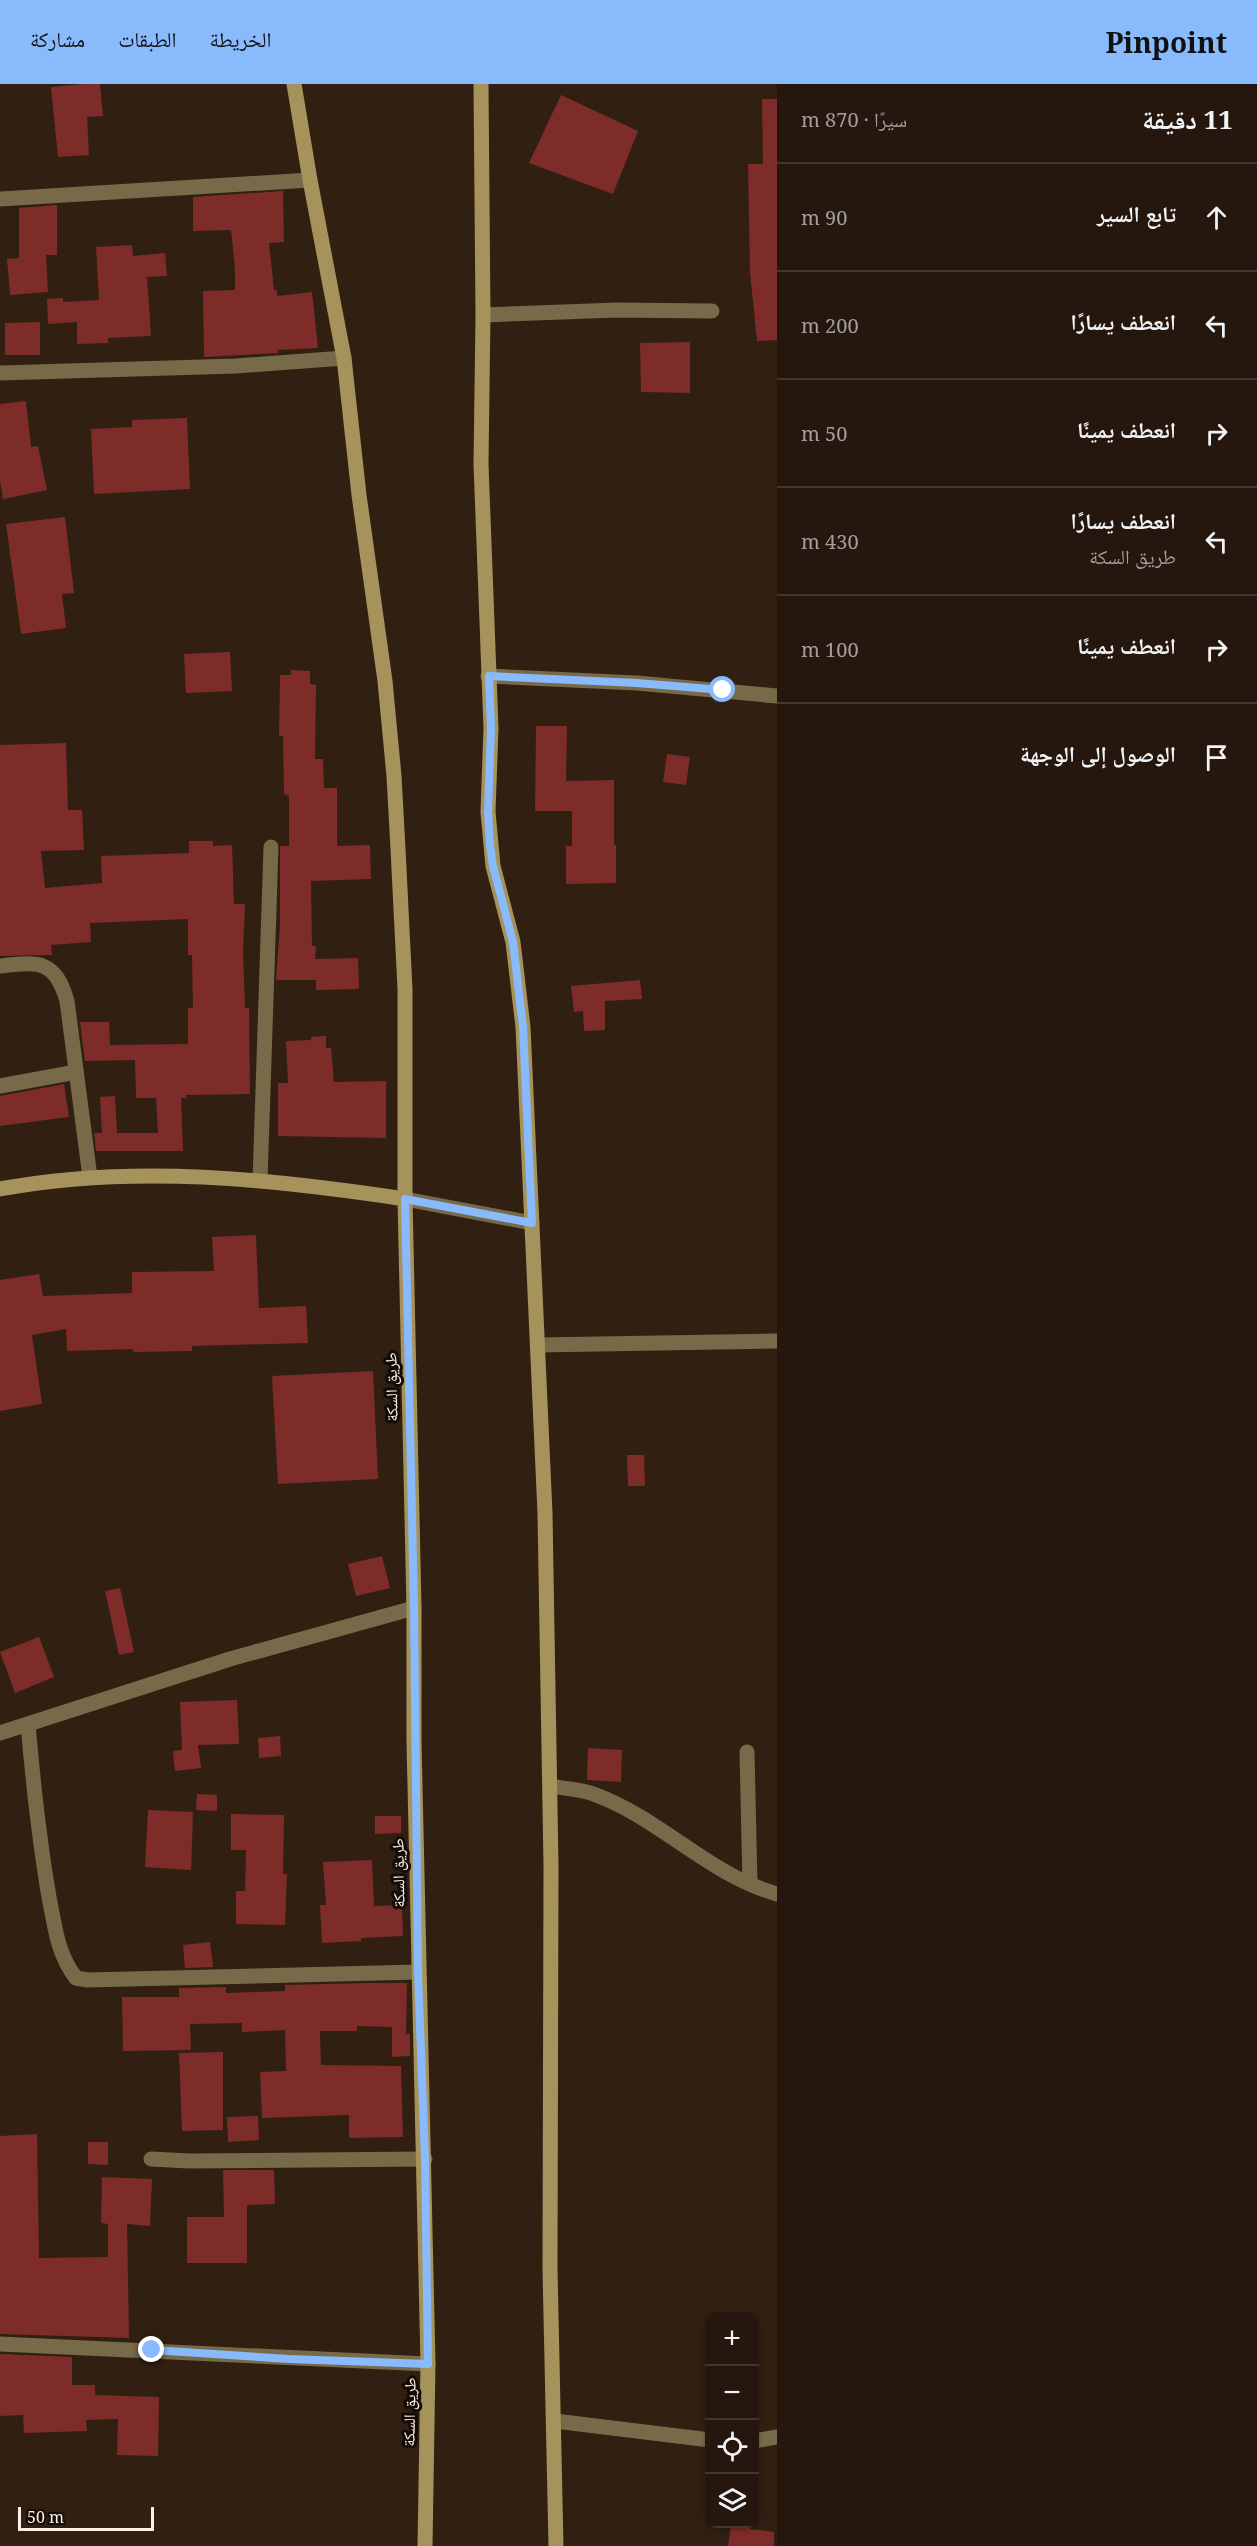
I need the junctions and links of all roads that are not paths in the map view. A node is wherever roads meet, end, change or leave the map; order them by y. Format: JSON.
{"nodes":[{"id":1,"x":294,"y":84,"type":"edge"},
{"id":2,"x":481,"y":84,"type":"edge"},
{"id":3,"x":310,"y":180,"type":"junction"},
{"id":4,"x":0,"y":199,"type":"edge"},
{"id":5,"x":712,"y":311,"type":"dead end"},
{"id":6,"x":483,"y":315,"type":"junction"},
{"id":7,"x":344,"y":358,"type":"junction"},
{"id":8,"x":0,"y":373,"type":"edge"},
{"id":9,"x":489,"y":676,"type":"junction"},
{"id":10,"x":777,"y":696,"type":"edge"},
{"id":11,"x":271,"y":847,"type":"dead end"},
{"id":12,"x":0,"y":966,"type":"edge"},
{"id":13,"x":76,"y":1072,"type":"junction"},
{"id":14,"x":0,"y":1086,"type":"edge"},
{"id":15,"x":90,"y":1177,"type":"junction"},
{"id":16,"x":260,"y":1181,"type":"junction"},
{"id":17,"x":0,"y":1189,"type":"edge"},
{"id":18,"x":405,"y":1199,"type":"junction"},
{"id":19,"x":532,"y":1223,"type":"junction"},
{"id":20,"x":777,"y":1341,"type":"edge"},
{"id":21,"x":538,"y":1345,"type":"junction"},
{"id":22,"x":414,"y":1608,"type":"junction"},
{"id":23,"x":28,"y":1724,"type":"junction"},
{"id":24,"x":0,"y":1733,"type":"edge"},
{"id":25,"x":747,"y":1752,"type":"dead end"},
{"id":26,"x":551,"y":1786,"type":"junction"},
{"id":27,"x":750,"y":1884,"type":"junction"},
{"id":28,"x":777,"y":1894,"type":"edge"},
{"id":29,"x":418,"y":1972,"type":"junction"},
{"id":30,"x":151,"y":2159,"type":"dead end"},
{"id":31,"x":425,"y":2159,"type":"junction"},
{"id":32,"x":0,"y":2344,"type":"edge"},
{"id":33,"x":428,"y":2364,"type":"junction"},
{"id":34,"x":555,"y":2421,"type":"junction"},
{"id":35,"x":777,"y":2437,"type":"edge"},
{"id":36,"x":705,"y":2439,"type":"edge"},
{"id":37,"x":759,"y":2439,"type":"edge"},
{"id":38,"x":425,"y":2546,"type":"edge"},
{"id":39,"x":556,"y":2546,"type":"edge"}],
"edges":[{"from":1,"to":3,"type":"main road","name":"طريق السكة"},
{"from":2,"to":6,"type":"main road"},
{"from":3,"to":4,"type":"street"},
{"from":3,"to":7,"type":"main road","name":"طريق السكة"},
{"from":5,"to":6,"type":"street"},
{"from":6,"to":9,"type":"main road"},
{"from":7,"to":8,"type":"street"},
{"from":7,"to":18,"type":"main road","name":"طريق السكة"},
{"from":9,"to":10,"type":"street"},
{"from":9,"to":19,"type":"main road"},
{"from":11,"to":16,"type":"street"},
{"from":12,"to":13,"type":"street"},
{"from":13,"to":14,"type":"street"},
{"from":13,"to":15,"type":"street"},
{"from":15,"to":16,"type":"main road"},
{"from":15,"to":17,"type":"main road"},
{"from":16,"to":18,"type":"main road"},
{"from":18,"to":19,"type":"street"},
{"from":18,"to":22,"type":"main road","name":"طريق السكة"},
{"from":19,"to":21,"type":"main road"},
{"from":20,"to":21,"type":"street"},
{"from":21,"to":26,"type":"main road"},
{"from":22,"to":23,"type":"street"},
{"from":22,"to":29,"type":"main road","name":"طريق السكة"},
{"from":23,"to":24,"type":"street"},
{"from":23,"to":29,"type":"street"},
{"from":25,"to":27,"type":"street"},
{"from":26,"to":27,"type":"street"},
{"from":26,"to":34,"type":"main road"},
{"from":27,"to":28,"type":"street"},
{"from":29,"to":31,"type":"main road","name":"طريق السكة"},
{"from":30,"to":31,"type":"street"},
{"from":31,"to":33,"type":"main road","name":"طريق السكة"},
{"from":32,"to":33,"type":"street"},
{"from":33,"to":38,"type":"main road","name":"طريق السكة"},
{"from":34,"to":36,"type":"street"},
{"from":34,"to":39,"type":"main road"},
{"from":35,"to":37,"type":"street"}]}
